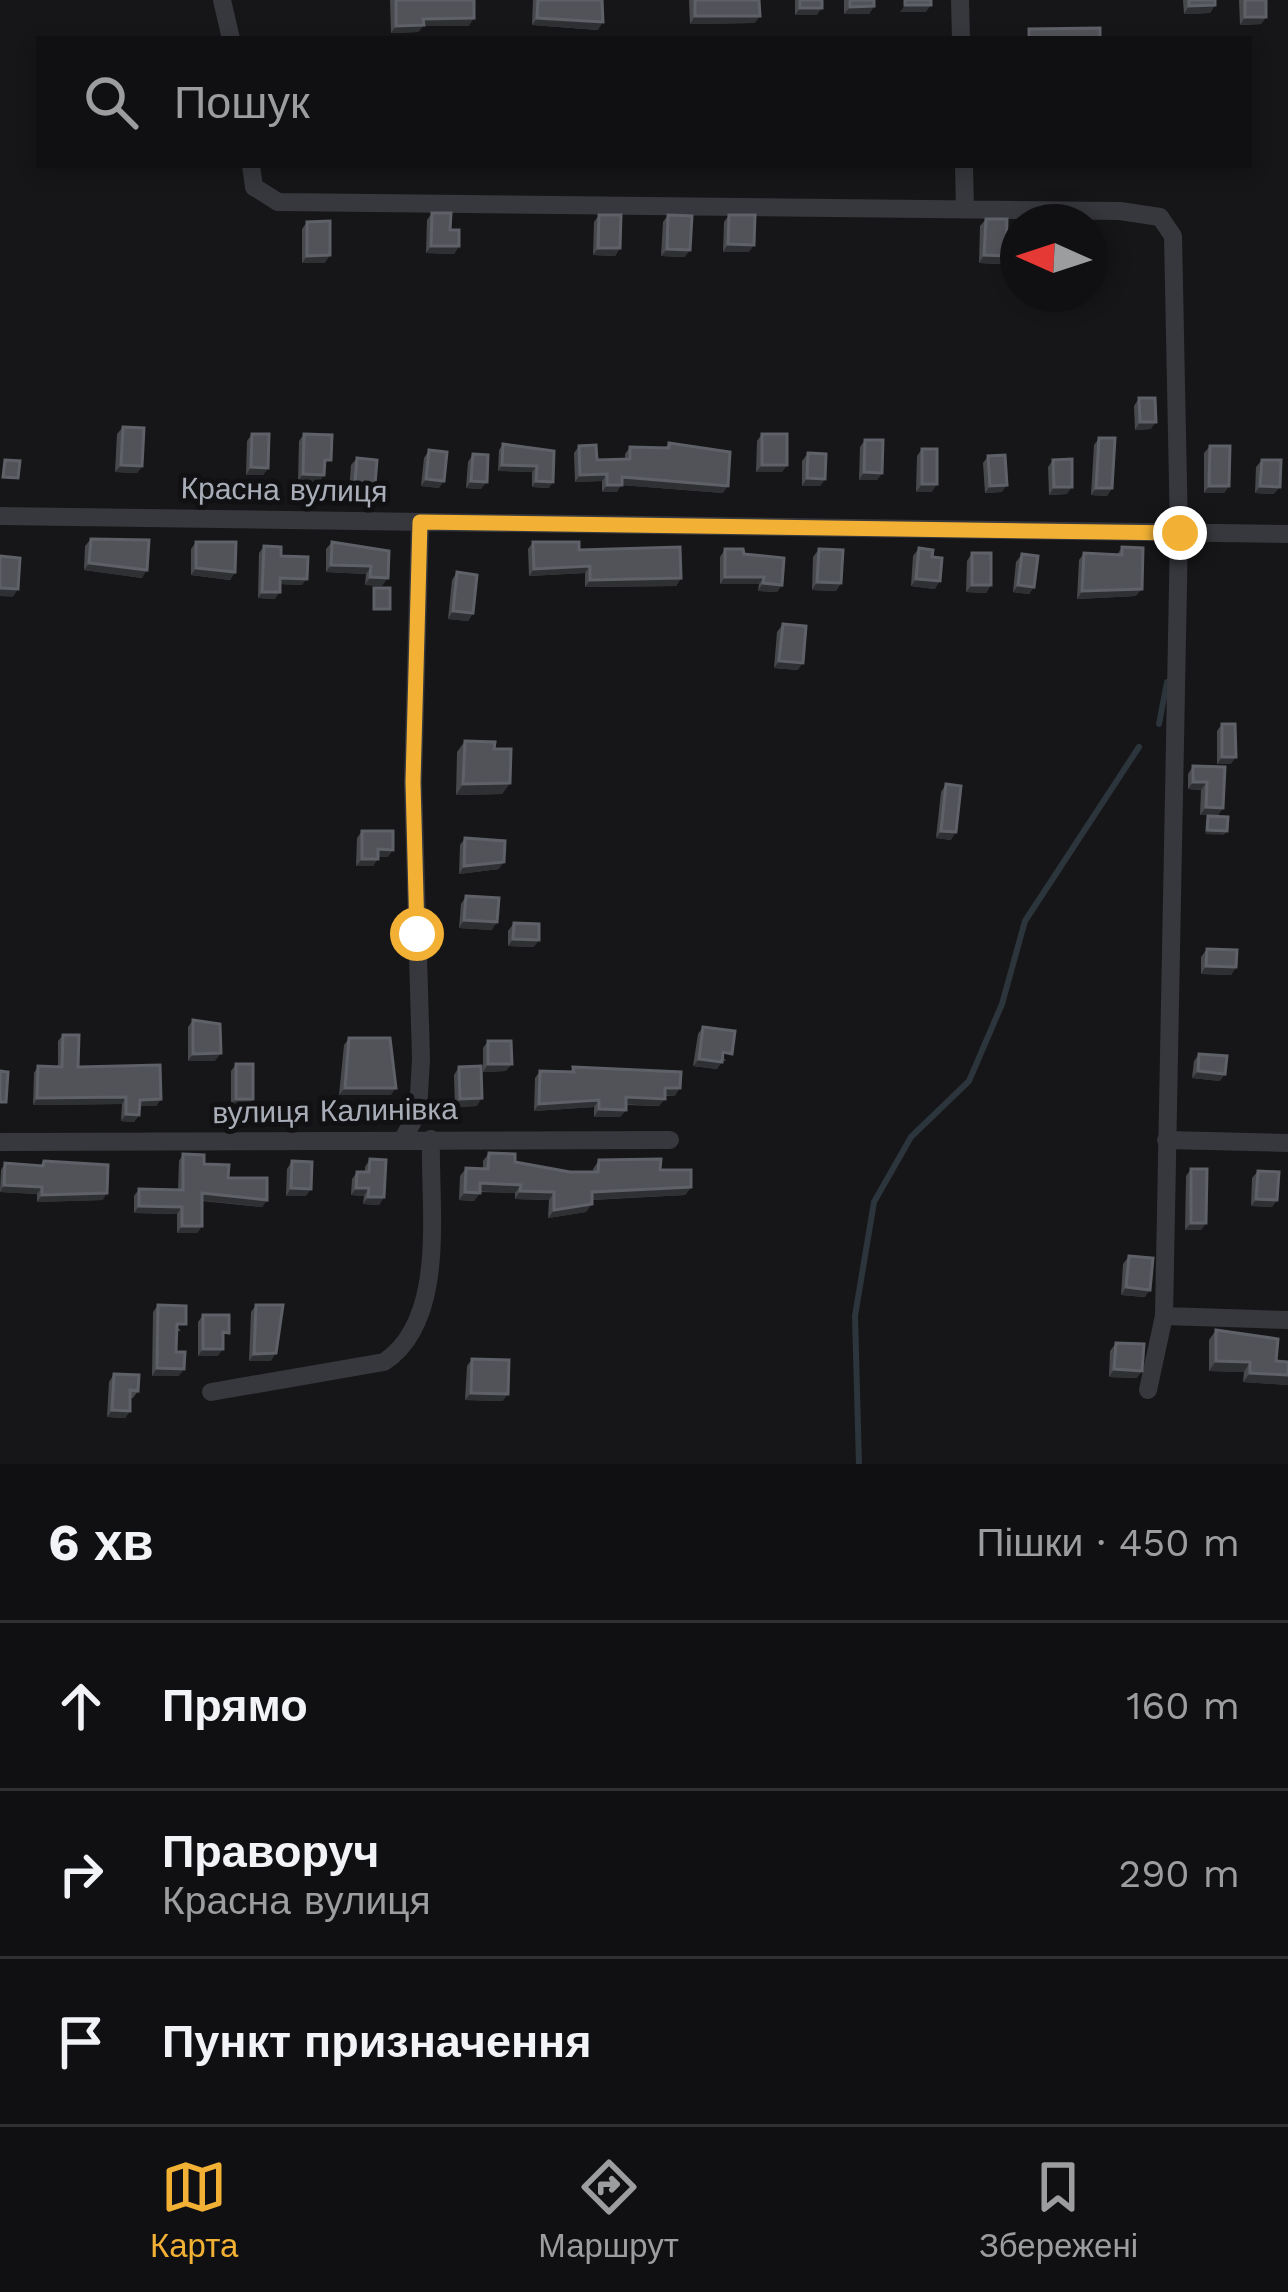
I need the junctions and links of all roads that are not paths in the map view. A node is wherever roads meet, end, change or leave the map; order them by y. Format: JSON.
{"nodes":[{"id":1,"x":222,"y":0,"type":"edge"},
{"id":2,"x":960,"y":0,"type":"edge"},
{"id":3,"x":230,"y":36,"type":"edge"},
{"id":4,"x":961,"y":36,"type":"edge"},
{"id":5,"x":251,"y":168,"type":"edge"},
{"id":6,"x":964,"y":168,"type":"edge"},
{"id":7,"x":965,"y":209,"type":"junction"},
{"id":8,"x":0,"y":516,"type":"edge"},
{"id":9,"x":420,"y":522,"type":"junction"},
{"id":10,"x":1180,"y":533,"type":"junction"},
{"id":11,"x":1288,"y":534,"type":"edge"},
{"id":12,"x":404,"y":1137,"type":"junction"},
{"id":13,"x":430,"y":1139,"type":"junction"},
{"id":14,"x":670,"y":1140,"type":"dead end"},
{"id":15,"x":1166,"y":1140,"type":"junction"},
{"id":16,"x":0,"y":1142,"type":"edge"},
{"id":17,"x":1288,"y":1143,"type":"edge"},
{"id":18,"x":1164,"y":1316,"type":"junction"},
{"id":19,"x":1288,"y":1320,"type":"edge"},
{"id":20,"x":1148,"y":1390,"type":"dead end"},
{"id":21,"x":211,"y":1393,"type":"dead end"}],
"edges":[{"from":1,"to":3,"type":"street"},
{"from":2,"to":4,"type":"street"},
{"from":5,"to":7,"type":"street"},
{"from":6,"to":7,"type":"street"},
{"from":7,"to":10,"type":"street"},
{"from":8,"to":9,"type":"street","name":"Красна вулиця"},
{"from":9,"to":10,"type":"street","name":"Красна вулиця"},
{"from":9,"to":12,"type":"street"},
{"from":10,"to":11,"type":"street","name":"Красна вулиця"},
{"from":10,"to":15,"type":"street"},
{"from":12,"to":13,"type":"street","name":"вулиця Калинівка"},
{"from":12,"to":16,"type":"street","name":"вулиця Калинівка"},
{"from":13,"to":14,"type":"street","name":"вулиця Калинівка"},
{"from":13,"to":21,"type":"street"},
{"from":15,"to":17,"type":"street"},
{"from":15,"to":18,"type":"street"},
{"from":18,"to":19,"type":"street"},
{"from":18,"to":20,"type":"street"}]}
